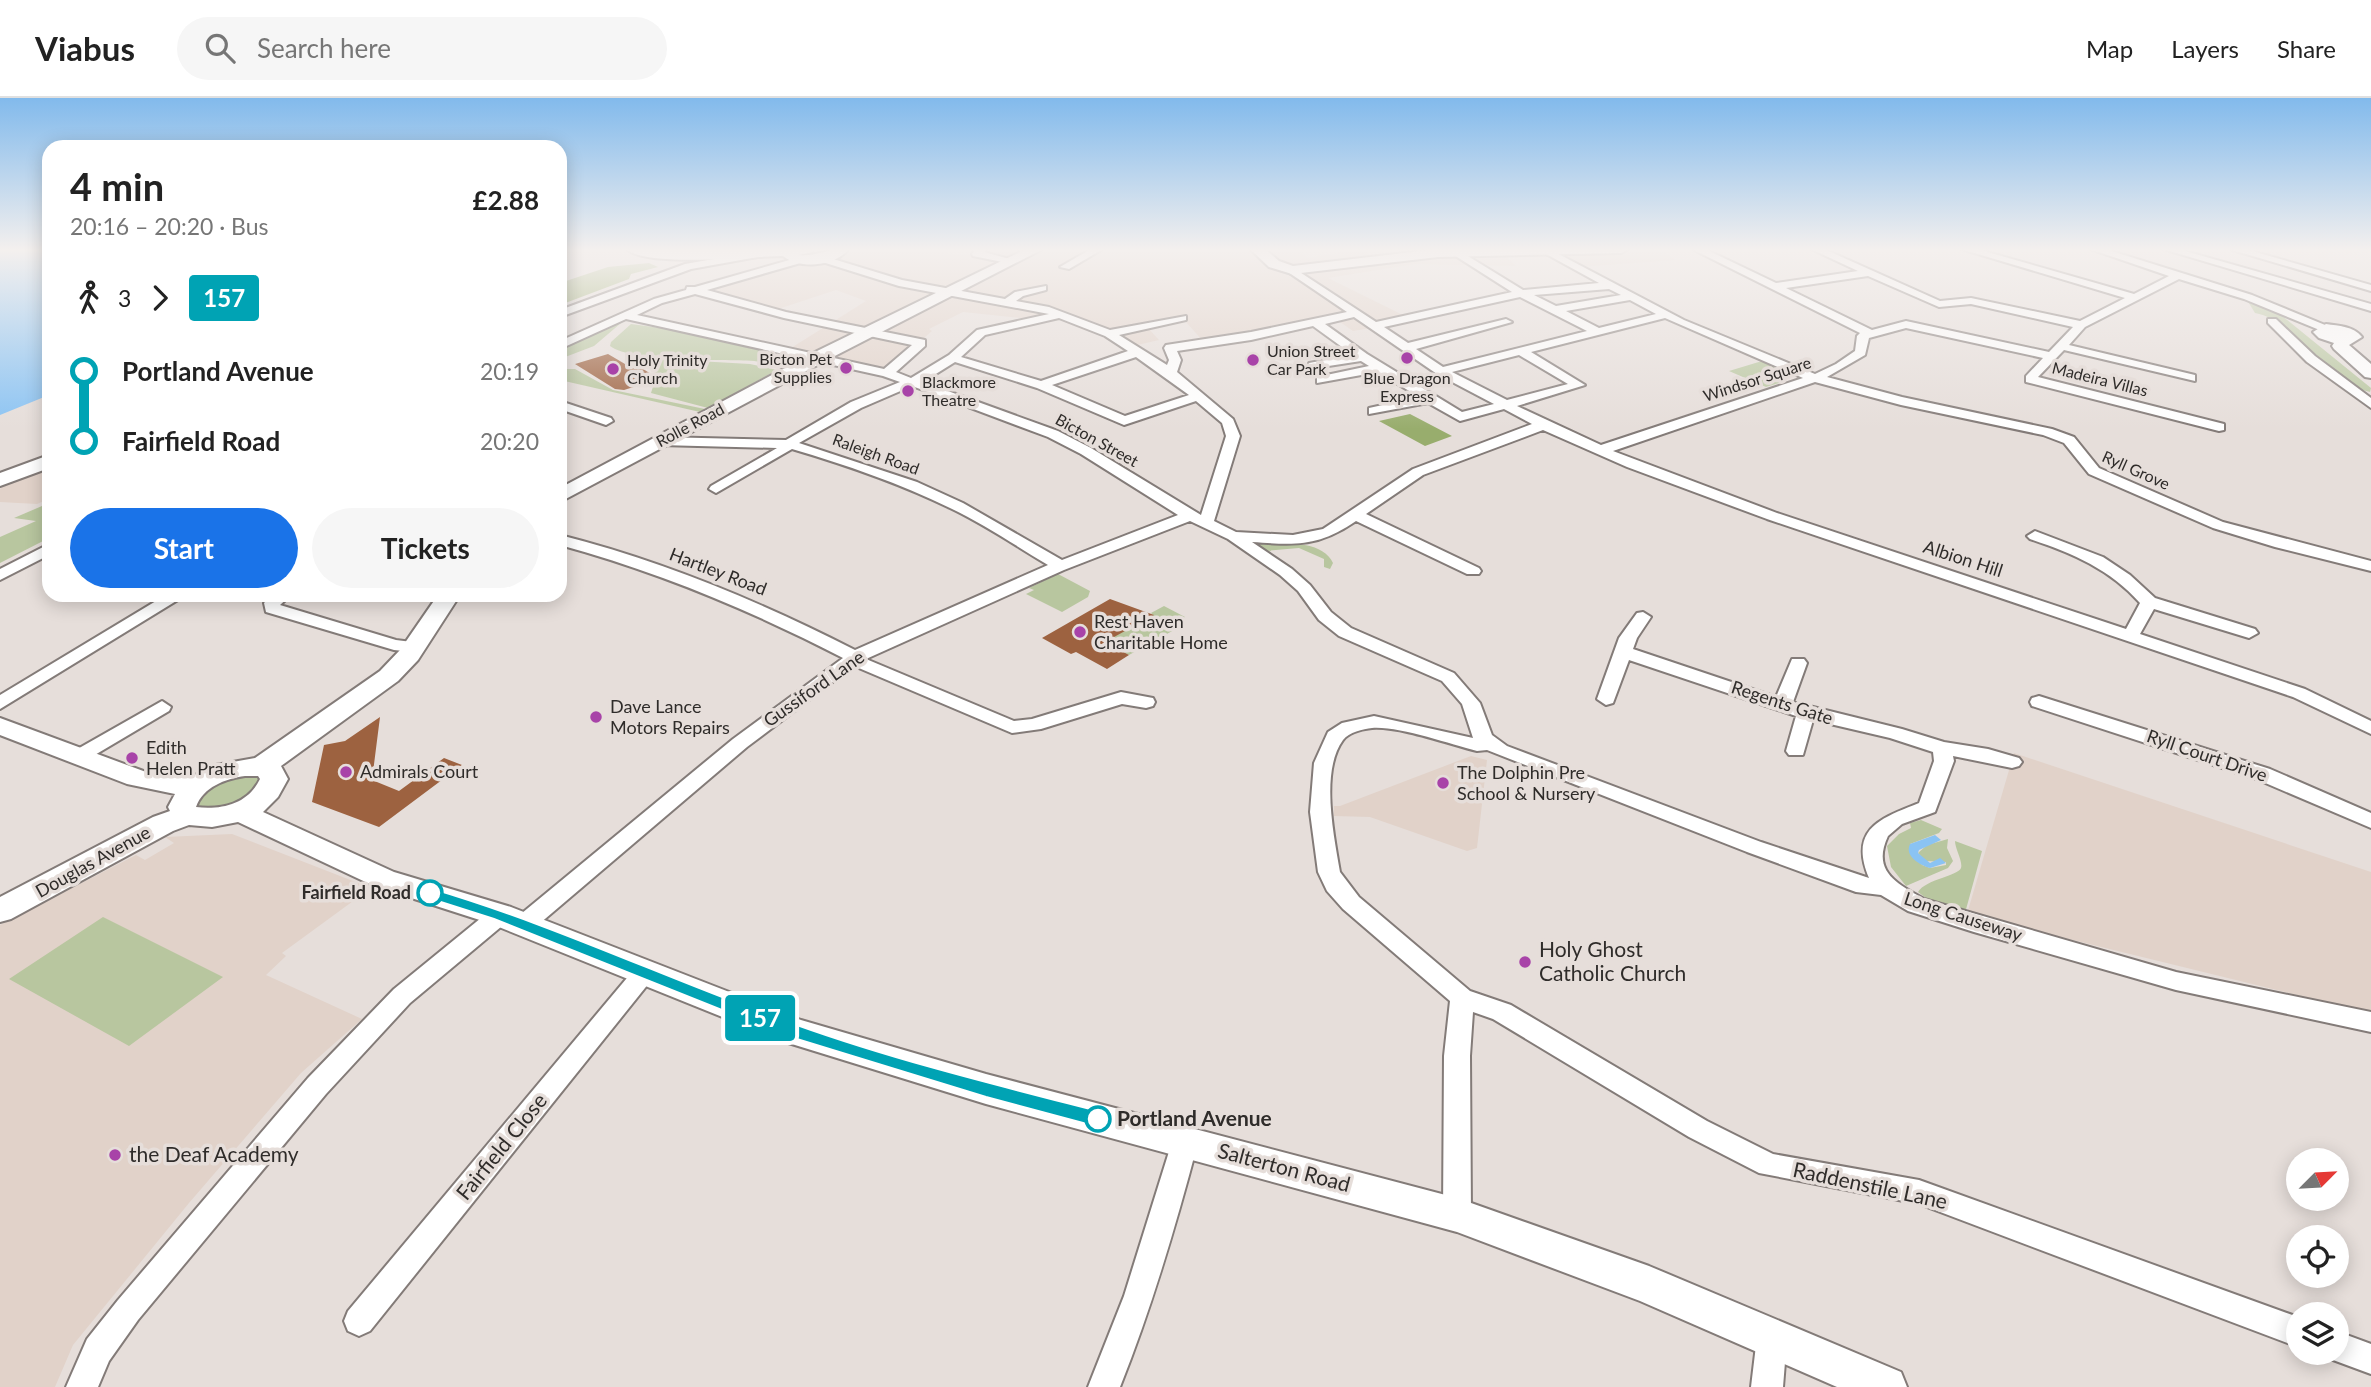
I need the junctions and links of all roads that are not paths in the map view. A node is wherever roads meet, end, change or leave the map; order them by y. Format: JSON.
{"nodes":[{"id":1,"x":642,"y":309,"type":"edge"},
{"id":2,"x":763,"y":309,"type":"edge"},
{"id":3,"x":917,"y":309,"type":"edge"},
{"id":4,"x":1046,"y":309,"type":"edge"},
{"id":5,"x":1347,"y":309,"type":"edge"},
{"id":6,"x":1448,"y":309,"type":"edge"},
{"id":7,"x":1560,"y":309,"type":"edge"},
{"id":8,"x":1655,"y":309,"type":"edge"},
{"id":9,"x":1821,"y":309,"type":"edge"},
{"id":10,"x":2008,"y":309,"type":"edge"},
{"id":11,"x":2111,"y":309,"type":"edge"},
{"id":12,"x":2278,"y":309,"type":"edge"},
{"id":13,"x":1555,"y":310,"type":"joint"},
{"id":14,"x":1061,"y":314,"type":"junction"},
{"id":15,"x":1354,"y":314,"type":"junction"},
{"id":16,"x":1665,"y":314,"type":"junction"},
{"id":17,"x":626,"y":316,"type":"junction"},
{"id":18,"x":1182,"y":318,"type":"dead end"},
{"id":19,"x":1506,"y":321,"type":"dead end"},
{"id":20,"x":2272,"y":321,"type":"dead end"},
{"id":21,"x":1316,"y":323,"type":"junction"},
{"id":22,"x":2081,"y":325,"type":"junction"},
{"id":23,"x":1372,"y":326,"type":"junction"},
{"id":24,"x":2326,"y":329,"type":"joint"},
{"id":25,"x":1596,"y":331,"type":"junction"},
{"id":26,"x":871,"y":332,"type":"junction"},
{"id":27,"x":1869,"y":332,"type":"junction"},
{"id":28,"x":2371,"y":333,"type":"edge"},
{"id":29,"x":1109,"y":334,"type":"junction"},
{"id":30,"x":1158,"y":337,"type":"junction"},
{"id":31,"x":2348,"y":337,"type":"junction"},
{"id":32,"x":567,"y":342,"type":"edge"},
{"id":33,"x":1405,"y":348,"type":"junction"},
{"id":34,"x":1520,"y":351,"type":"junction"},
{"id":35,"x":2055,"y":351,"type":"junction"},
{"id":36,"x":1138,"y":352,"type":"junction"},
{"id":37,"x":821,"y":356,"type":"junction"},
{"id":38,"x":1363,"y":357,"type":"junction"},
{"id":39,"x":953,"y":358,"type":"junction"},
{"id":40,"x":1313,"y":366,"type":"dead end"},
{"id":41,"x":1383,"y":367,"type":"junction"},
{"id":42,"x":1441,"y":371,"type":"junction"},
{"id":43,"x":887,"y":373,"type":"junction"},
{"id":44,"x":1170,"y":373,"type":"junction"},
{"id":45,"x":2371,"y":373,"type":"edge"},
{"id":46,"x":2190,"y":378,"type":"dead end"},
{"id":47,"x":1815,"y":379,"type":"junction"},
{"id":48,"x":1321,"y":380,"type":"dead end"},
{"id":49,"x":914,"y":381,"type":"junction"},
{"id":50,"x":1041,"y":385,"type":"junction"},
{"id":51,"x":2357,"y":394,"type":"junction"},
{"id":52,"x":2371,"y":395,"type":"edge"},
{"id":53,"x":1199,"y":396,"type":"junction"},
{"id":54,"x":1431,"y":398,"type":"junction"},
{"id":55,"x":2371,"y":404,"type":"edge"},
{"id":56,"x":1501,"y":405,"type":"junction"},
{"id":57,"x":567,"y":407,"type":"edge"},
{"id":58,"x":1374,"y":411,"type":"dead end"},
{"id":59,"x":606,"y":421,"type":"dead end"},
{"id":60,"x":1543,"y":425,"type":"junction"},
{"id":61,"x":2220,"y":427,"type":"dead end"},
{"id":62,"x":660,"y":441,"type":"junction"},
{"id":63,"x":788,"y":444,"type":"junction"},
{"id":64,"x":1601,"y":450,"type":"junction"},
{"id":65,"x":42,"y":464,"type":"edge"},
{"id":66,"x":0,"y":480,"type":"edge"},
{"id":67,"x":567,"y":489,"type":"edge"},
{"id":68,"x":716,"y":489,"type":"dead end"},
{"id":69,"x":1357,"y":515,"type":"junction"},
{"id":70,"x":1190,"y":516,"type":"junction"},
{"id":71,"x":1206,"y":522,"type":"junction"},
{"id":72,"x":1233,"y":536,"type":"junction"},
{"id":73,"x":2035,"y":536,"type":"dead end"},
{"id":74,"x":567,"y":542,"type":"edge"},
{"id":75,"x":42,"y":553,"type":"edge"},
{"id":76,"x":1060,"y":566,"type":"junction"},
{"id":77,"x":2371,"y":566,"type":"edge"},
{"id":78,"x":1473,"y":571,"type":"dead end"},
{"id":79,"x":0,"y":575,"type":"edge"},
{"id":80,"x":2149,"y":601,"type":"junction"},
{"id":81,"x":166,"y":602,"type":"edge"},
{"id":82,"x":273,"y":602,"type":"edge"},
{"id":83,"x":444,"y":602,"type":"edge"},
{"id":84,"x":1643,"y":617,"type":"dead end"},
{"id":85,"x":2249,"y":633,"type":"dead end"},
{"id":86,"x":2131,"y":635,"type":"junction"},
{"id":87,"x":414,"y":647,"type":"junction"},
{"id":88,"x":1624,"y":652,"type":"junction"},
{"id":89,"x":854,"y":658,"type":"junction"},
{"id":90,"x":1798,"y":663,"type":"dead end"},
{"id":91,"x":1606,"y":699,"type":"dead end"},
{"id":92,"x":1146,"y":702,"type":"dead end"},
{"id":93,"x":2039,"y":702,"type":"dead end"},
{"id":94,"x":0,"y":703,"type":"edge"},
{"id":95,"x":1782,"y":706,"type":"junction"},
{"id":96,"x":162,"y":708,"type":"dead end"},
{"id":97,"x":1806,"y":713,"type":"junction"},
{"id":98,"x":0,"y":726,"type":"edge"},
{"id":99,"x":2371,"y":728,"type":"edge"},
{"id":100,"x":1490,"y":744,"type":"junction"},
{"id":101,"x":1942,"y":748,"type":"junction"},
{"id":102,"x":1796,"y":751,"type":"dead end"},
{"id":103,"x":81,"y":755,"type":"junction"},
{"id":104,"x":2012,"y":762,"type":"dead end"},
{"id":105,"x":261,"y":767,"type":"junction"},
{"id":106,"x":195,"y":786,"type":"junction"},
{"id":107,"x":246,"y":809,"type":"junction"},
{"id":108,"x":187,"y":815,"type":"junction"},
{"id":109,"x":2371,"y":821,"type":"edge"},
{"id":110,"x":1885,"y":887,"type":"junction"},
{"id":111,"x":0,"y":911,"type":"edge"},
{"id":112,"x":512,"y":919,"type":"junction"},
{"id":113,"x":645,"y":972,"type":"junction"},
{"id":114,"x":1462,"y":998,"type":"junction"},
{"id":115,"x":2371,"y":1022,"type":"edge"},
{"id":116,"x":1185,"y":1142,"type":"junction"},
{"id":117,"x":1457,"y":1215,"type":"junction"},
{"id":118,"x":359,"y":1321,"type":"dead end"},
{"id":119,"x":2286,"y":1328,"type":"edge"},
{"id":120,"x":1772,"y":1337,"type":"junction"},
{"id":121,"x":2349,"y":1351,"type":"edge"},
{"id":122,"x":2371,"y":1359,"type":"edge"},
{"id":123,"x":82,"y":1387,"type":"edge"},
{"id":124,"x":1104,"y":1387,"type":"edge"},
{"id":125,"x":1767,"y":1387,"type":"edge"},
{"id":126,"x":1886,"y":1387,"type":"edge"}],
"edges":[{"from":1,"to":17,"type":"street"},
{"from":2,"to":26,"type":"street"},
{"from":3,"to":26,"type":"main road","name":"Rolle Road"},
{"from":4,"to":14,"type":"street"},
{"from":5,"to":15,"type":"street","name":"Albion Hill"},
{"from":6,"to":23,"type":"street"},
{"from":7,"to":13,"type":"street"},
{"from":8,"to":16,"type":"street","name":"Ryll Grove"},
{"from":9,"to":27,"type":"street"},
{"from":10,"to":22,"type":"street"},
{"from":11,"to":22,"type":"street","name":"Madeira Villas"},
{"from":12,"to":24,"type":"street"},
{"from":13,"to":25,"type":"street"},
{"from":14,"to":29,"type":"street"},
{"from":14,"to":39,"type":"street"},
{"from":15,"to":21,"type":"street"},
{"from":15,"to":23,"type":"street","name":"Albion Hill"},
{"from":16,"to":25,"type":"street"},
{"from":16,"to":47,"type":"street","name":"Ryll Grove"},
{"from":17,"to":32,"type":"street"},
{"from":17,"to":37,"type":"street","name":"Bicton Street"},
{"from":18,"to":30,"type":"street"},
{"from":19,"to":33,"type":"street"},
{"from":20,"to":51,"type":"street"},
{"from":21,"to":30,"type":"street"},
{"from":21,"to":38,"type":"street"},
{"from":22,"to":35,"type":"street","name":"Madeira Villas"},
{"from":23,"to":33,"type":"street","name":"Albion Hill"},
{"from":24,"to":31,"type":"main road"},
{"from":25,"to":34,"type":"street"},
{"from":26,"to":37,"type":"main road","name":"Rolle Road"},
{"from":26,"to":43,"type":"street"},
{"from":27,"to":35,"type":"street"},
{"from":27,"to":47,"type":"street","name":"Windsor Square"},
{"from":28,"to":31,"type":"main road"},
{"from":29,"to":30,"type":"street"},
{"from":29,"to":36,"type":"street"},
{"from":30,"to":44,"type":"street"},
{"from":31,"to":45,"type":"main road"},
{"from":33,"to":42,"type":"street","name":"Albion Hill"},
{"from":34,"to":42,"type":"street"},
{"from":34,"to":56,"type":"street"},
{"from":35,"to":46,"type":"street"},
{"from":35,"to":61,"type":"street","name":"Madeira Villas"},
{"from":36,"to":44,"type":"street"},
{"from":36,"to":50,"type":"street"},
{"from":37,"to":43,"type":"street","name":"Bicton Street"},
{"from":37,"to":62,"type":"main road","name":"Rolle Road"},
{"from":38,"to":40,"type":"street"},
{"from":38,"to":41,"type":"street"},
{"from":39,"to":49,"type":"street"},
{"from":39,"to":50,"type":"street"},
{"from":41,"to":48,"type":"street"},
{"from":41,"to":54,"type":"street"},
{"from":42,"to":56,"type":"street","name":"Albion Hill"},
{"from":43,"to":49,"type":"street","name":"Bicton Street"},
{"from":44,"to":53,"type":"street"},
{"from":47,"to":64,"type":"street","name":"Windsor Square"},
{"from":47,"to":77,"type":"street","name":"Ryll Grove"},
{"from":49,"to":63,"type":"street"},
{"from":49,"to":70,"type":"street","name":"Bicton Street"},
{"from":50,"to":53,"type":"street"},
{"from":51,"to":52,"type":"street"},
{"from":51,"to":55,"type":"street"},
{"from":53,"to":71,"type":"street"},
{"from":54,"to":56,"type":"street"},
{"from":54,"to":58,"type":"street"},
{"from":56,"to":60,"type":"street","name":"Albion Hill"},
{"from":57,"to":59,"type":"street"},
{"from":60,"to":64,"type":"street","name":"Albion Hill"},
{"from":60,"to":69,"type":"street"},
{"from":62,"to":63,"type":"street","name":"Raleigh Road"},
{"from":62,"to":67,"type":"main road","name":"Rolle Road"},
{"from":63,"to":68,"type":"street"},
{"from":63,"to":76,"type":"street","name":"Raleigh Road"},
{"from":64,"to":86,"type":"street","name":"Albion Hill"},
{"from":65,"to":66,"type":"main road"},
{"from":69,"to":72,"type":"street"},
{"from":69,"to":78,"type":"street"},
{"from":70,"to":71,"type":"street","name":"Bicton Street"},
{"from":70,"to":76,"type":"street","name":"Gussiford Lane"},
{"from":71,"to":72,"type":"street","name":"Bicton Street"},
{"from":72,"to":100,"type":"street","name":"Bicton Street"},
{"from":73,"to":80,"type":"street"},
{"from":74,"to":89,"type":"street","name":"Hartley Road"},
{"from":75,"to":79,"type":"street"},
{"from":76,"to":89,"type":"street","name":"Gussiford Lane"},
{"from":80,"to":85,"type":"street"},
{"from":80,"to":86,"type":"street"},
{"from":81,"to":94,"type":"street"},
{"from":82,"to":87,"type":"street"},
{"from":83,"to":87,"type":"main road"},
{"from":84,"to":88,"type":"street"},
{"from":86,"to":99,"type":"street","name":"Albion Hill"},
{"from":87,"to":105,"type":"main road"},
{"from":88,"to":91,"type":"street"},
{"from":88,"to":95,"type":"street","name":"Regents Gate"},
{"from":89,"to":92,"type":"street","name":"Hartley Road"},
{"from":89,"to":112,"type":"street","name":"Gussiford Lane"},
{"from":90,"to":95,"type":"street"},
{"from":93,"to":109,"type":"street","name":"Ryll Court Drive"},
{"from":95,"to":97,"type":"street","name":"Regents Gate"},
{"from":96,"to":103,"type":"street"},
{"from":97,"to":101,"type":"street","name":"Regents Gate"},
{"from":97,"to":102,"type":"street"},
{"from":98,"to":103,"type":"main road"},
{"from":100,"to":110,"type":"street","name":"Long Causeway"},
{"from":100,"to":114,"type":"street","name":"Raddenstile Lane"},
{"from":101,"to":104,"type":"street","name":"Regents Gate"},
{"from":101,"to":110,"type":"street"},
{"from":103,"to":106,"type":"main road"},
{"from":105,"to":106,"type":"main road"},
{"from":105,"to":107,"type":"main road"},
{"from":106,"to":108,"type":"main road"},
{"from":107,"to":108,"type":"main road"},
{"from":107,"to":112,"type":"main road","name":"Salterton Road"},
{"from":108,"to":111,"type":"street","name":"Douglas Avenue"},
{"from":110,"to":115,"type":"street","name":"Long Causeway"},
{"from":112,"to":113,"type":"main road","name":"Salterton Road"},
{"from":112,"to":123,"type":"street"},
{"from":113,"to":116,"type":"main road","name":"Salterton Road"},
{"from":113,"to":118,"type":"street","name":"Fairfield Close"},
{"from":114,"to":117,"type":"street"},
{"from":114,"to":119,"type":"street","name":"Raddenstile Lane"},
{"from":116,"to":117,"type":"main road","name":"Salterton Road"},
{"from":116,"to":124,"type":"street"},
{"from":117,"to":120,"type":"main road","name":"Salterton Road"},
{"from":120,"to":125,"type":"street"},
{"from":120,"to":126,"type":"main road","name":"Salterton Road"},
{"from":121,"to":122,"type":"street"}]}
